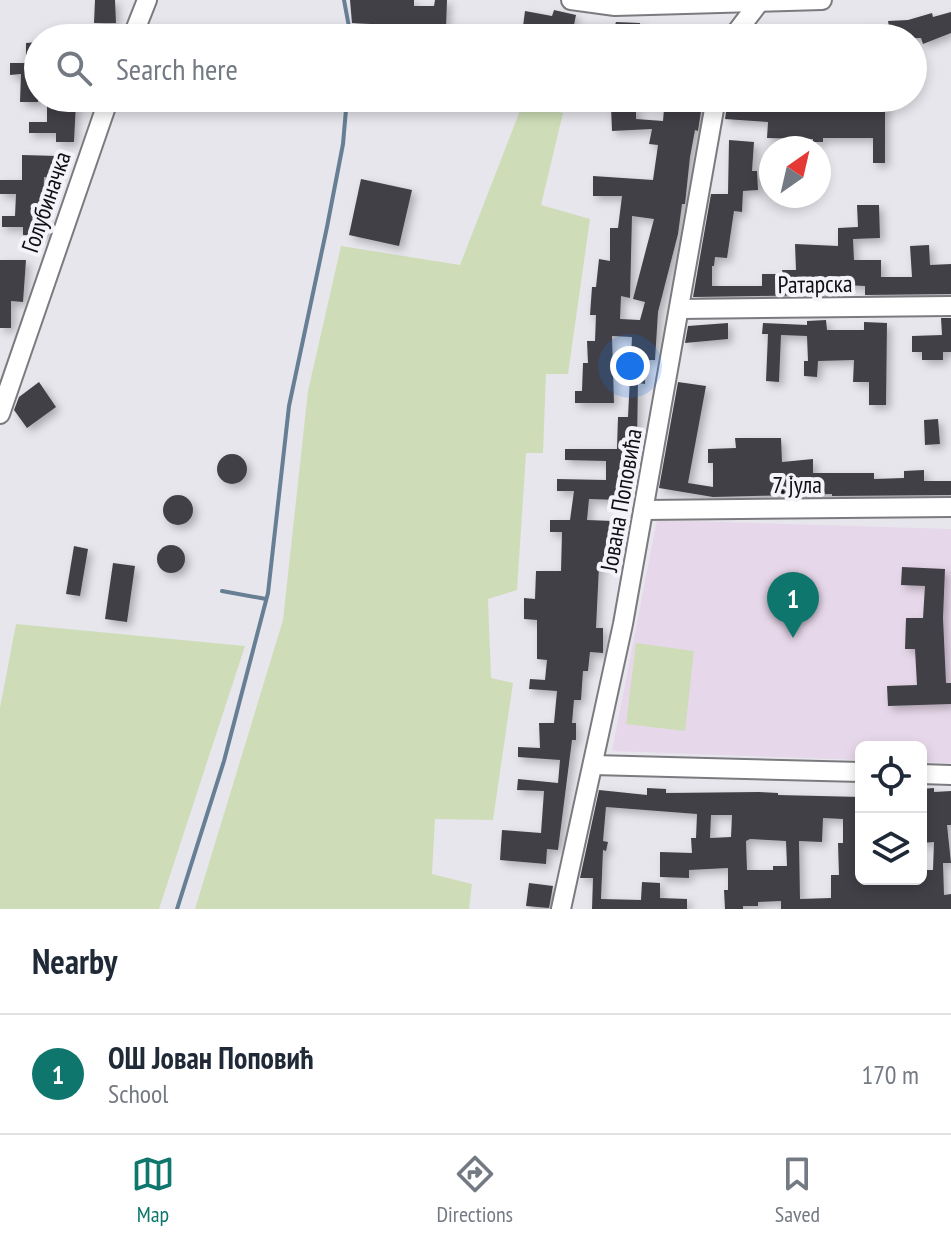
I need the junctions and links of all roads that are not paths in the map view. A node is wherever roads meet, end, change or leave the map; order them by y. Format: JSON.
{"nodes":[{"id":1,"x":147,"y":0,"type":"edge"},
{"id":2,"x":571,"y":0,"type":"edge"},
{"id":3,"x":761,"y":0,"type":"edge"},
{"id":4,"x":822,"y":0,"type":"edge"},
{"id":5,"x":728,"y":1,"type":"edge"},
{"id":6,"x":138,"y":24,"type":"edge"},
{"id":7,"x":738,"y":24,"type":"edge"},
{"id":8,"x":743,"y":24,"type":"edge"},
{"id":9,"x":104,"y":112,"type":"edge"},
{"id":10,"x":714,"y":112,"type":"edge"},
{"id":11,"x":951,"y":306,"type":"edge"},
{"id":12,"x":679,"y":309,"type":"junction"},
{"id":13,"x":0,"y":414,"type":"edge"},
{"id":14,"x":951,"y":507,"type":"edge"},
{"id":15,"x":644,"y":510,"type":"junction"},
{"id":16,"x":593,"y":765,"type":"junction"},
{"id":17,"x":855,"y":772,"type":"edge"},
{"id":18,"x":927,"y":774,"type":"edge"},
{"id":19,"x":951,"y":775,"type":"edge"},
{"id":20,"x":561,"y":909,"type":"edge"}],
"edges":[{"from":1,"to":6,"type":"street"},
{"from":2,"to":5,"type":"street"},
{"from":3,"to":4,"type":"street"},
{"from":3,"to":5,"type":"street"},
{"from":3,"to":8,"type":"street"},
{"from":5,"to":7,"type":"street"},
{"from":9,"to":13,"type":"street","name":"Голубиначка"},
{"from":10,"to":12,"type":"street","name":"Јована Поповића"},
{"from":11,"to":12,"type":"street","name":"Ратарска"},
{"from":12,"to":15,"type":"street","name":"Јована Поповића"},
{"from":14,"to":15,"type":"street","name":"7. јула"},
{"from":15,"to":16,"type":"street","name":"Јована Поповића"},
{"from":16,"to":17,"type":"street"},
{"from":16,"to":20,"type":"street","name":"Јована Поповића"},
{"from":18,"to":19,"type":"street"}]}
